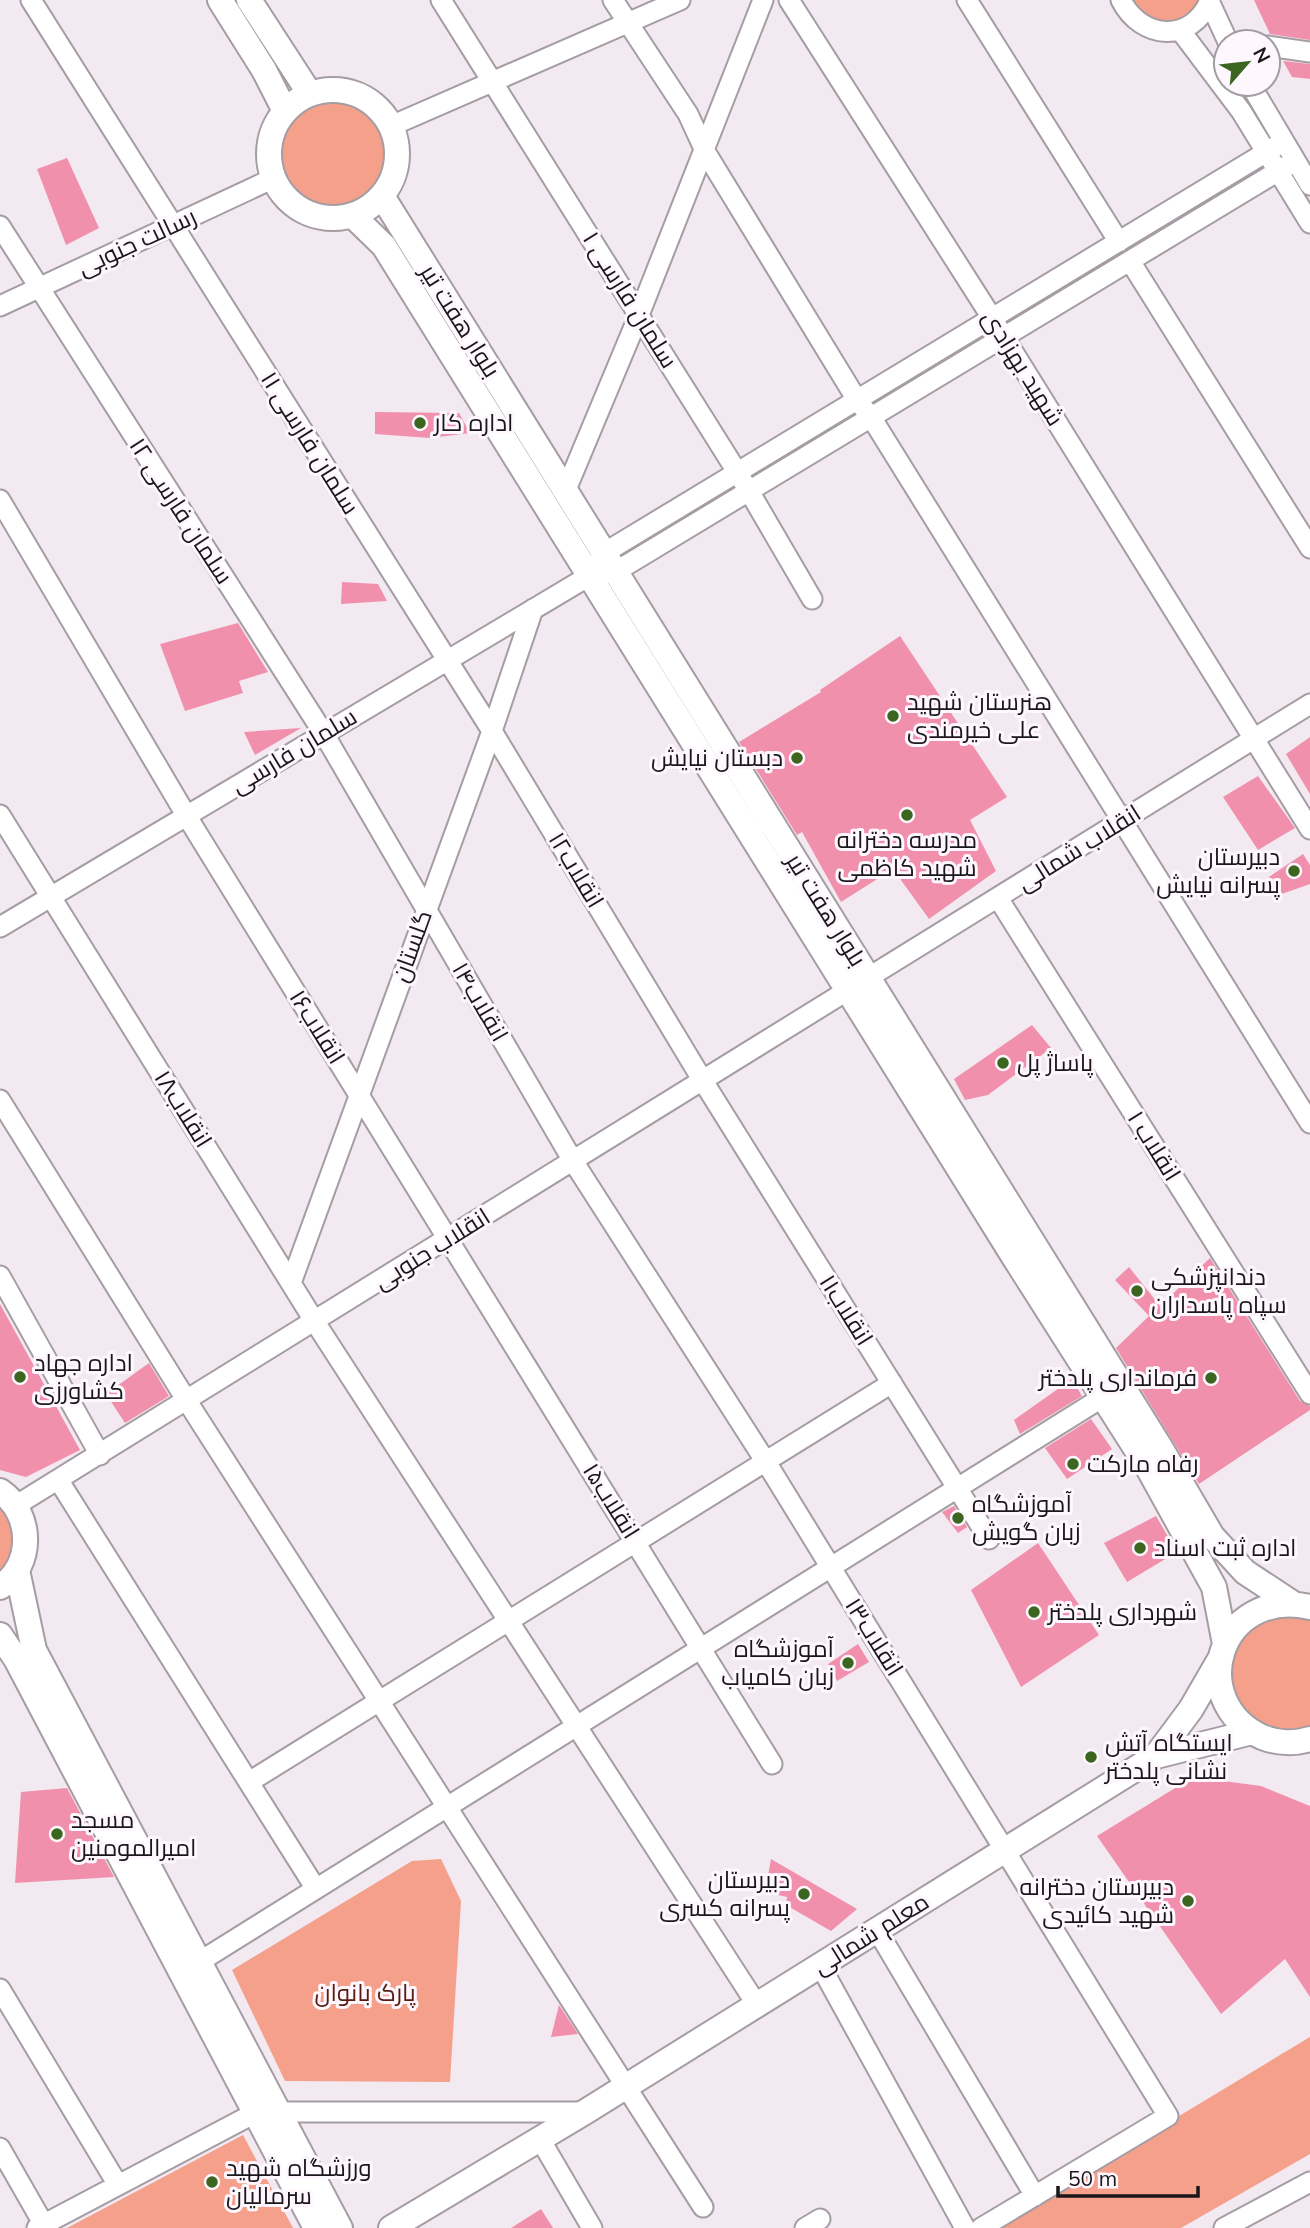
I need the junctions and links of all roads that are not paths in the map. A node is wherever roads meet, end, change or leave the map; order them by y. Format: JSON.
{"nodes":[{"id":1,"x":31,"y":0,"type":"edge"},
{"id":2,"x":220,"y":0,"type":"edge"},
{"id":3,"x":249,"y":0,"type":"edge"},
{"id":4,"x":441,"y":0,"type":"edge"},
{"id":5,"x":613,"y":0,"type":"edge"},
{"id":6,"x":680,"y":0,"type":"edge"},
{"id":7,"x":763,"y":0,"type":"edge"},
{"id":8,"x":789,"y":0,"type":"edge"},
{"id":9,"x":967,"y":0,"type":"edge"},
{"id":10,"x":1121,"y":0,"type":"edge"},
{"id":11,"x":1210,"y":1,"type":"edge"},
{"id":12,"x":627,"y":23,"type":"junction"},
{"id":13,"x":1223,"y":28,"type":"edge"},
{"id":14,"x":1180,"y":30,"type":"junction"},
{"id":15,"x":1282,"y":48,"type":"edge"},
{"id":16,"x":1310,"y":52,"type":"edge"},
{"id":17,"x":493,"y":82,"type":"junction"},
{"id":18,"x":310,"y":94,"type":"junction"},
{"id":19,"x":1258,"y":98,"type":"edge"},
{"id":20,"x":285,"y":111,"type":"junction"},
{"id":21,"x":391,"y":126,"type":"junction"},
{"id":22,"x":1283,"y":142,"type":"junction"},
{"id":23,"x":704,"y":148,"type":"junction"},
{"id":24,"x":1266,"y":152,"type":"junction"},
{"id":25,"x":1295,"y":161,"type":"junction"},
{"id":26,"x":1278,"y":171,"type":"junction"},
{"id":27,"x":274,"y":178,"type":"junction"},
{"id":28,"x":1310,"y":185,"type":"edge"},
{"id":29,"x":382,"y":195,"type":"junction"},
{"id":30,"x":352,"y":215,"type":"junction"},
{"id":31,"x":1310,"y":223,"type":"edge"},
{"id":32,"x":173,"y":225,"type":"junction"},
{"id":33,"x":0,"y":226,"type":"edge"},
{"id":34,"x":1119,"y":242,"type":"junction"},
{"id":35,"x":1130,"y":261,"type":"junction"},
{"id":36,"x":39,"y":288,"type":"junction"},
{"id":37,"x":0,"y":306,"type":"edge"},
{"id":38,"x":639,"y":315,"type":"junction"},
{"id":39,"x":992,"y":318,"type":"junction"},
{"id":40,"x":1004,"y":337,"type":"junction"},
{"id":41,"x":857,"y":400,"type":"junction"},
{"id":42,"x":871,"y":417,"type":"junction"},
{"id":43,"x":737,"y":472,"type":"junction"},
{"id":44,"x":749,"y":491,"type":"junction"},
{"id":45,"x":565,"y":492,"type":"junction"},
{"id":46,"x":0,"y":500,"type":"edge"},
{"id":47,"x":1310,"y":548,"type":"edge"},
{"id":48,"x":610,"y":563,"type":"junction"},
{"id":49,"x":589,"y":576,"type":"junction"},
{"id":50,"x":812,"y":599,"type":"dead end"},
{"id":51,"x":533,"y":609,"type":"junction"},
{"id":52,"x":447,"y":661,"type":"junction"},
{"id":53,"x":1310,"y":704,"type":"edge"},
{"id":54,"x":492,"y":732,"type":"junction"},
{"id":55,"x":324,"y":734,"type":"junction"},
{"id":56,"x":1254,"y":739,"type":"junction"},
{"id":57,"x":0,"y":815,"type":"edge"},
{"id":58,"x":186,"y":815,"type":"junction"},
{"id":59,"x":1122,"y":821,"type":"junction"},
{"id":60,"x":1310,"y":829,"type":"edge"},
{"id":61,"x":50,"y":896,"type":"junction"},
{"id":62,"x":998,"y":898,"type":"junction"},
{"id":63,"x":426,"y":909,"type":"junction"},
{"id":64,"x":0,"y":927,"type":"edge"},
{"id":65,"x":858,"y":985,"type":"junction"},
{"id":66,"x":703,"y":1081,"type":"junction"},
{"id":67,"x":359,"y":1094,"type":"junction"},
{"id":68,"x":0,"y":1100,"type":"edge"},
{"id":69,"x":1310,"y":1123,"type":"edge"},
{"id":70,"x":573,"y":1161,"type":"junction"},
{"id":71,"x":448,"y":1239,"type":"junction"},
{"id":72,"x":0,"y":1276,"type":"edge"},
{"id":73,"x":291,"y":1283,"type":"junction"},
{"id":74,"x":315,"y":1322,"type":"junction"},
{"id":75,"x":892,"y":1383,"type":"junction"},
{"id":76,"x":1310,"y":1394,"type":"edge"},
{"id":77,"x":1103,"y":1397,"type":"junction"},
{"id":78,"x":187,"y":1401,"type":"junction"},
{"id":79,"x":100,"y":1455,"type":"junction"},
{"id":80,"x":766,"y":1462,"type":"junction"},
{"id":81,"x":59,"y":1480,"type":"junction"},
{"id":82,"x":957,"y":1488,"type":"junction"},
{"id":83,"x":8,"y":1499,"type":"edge"},
{"id":84,"x":989,"y":1539,"type":"dead end"},
{"id":85,"x":636,"y":1542,"type":"junction"},
{"id":86,"x":831,"y":1567,"type":"junction"},
{"id":87,"x":8,"y":1578,"type":"edge"},
{"id":88,"x":1301,"y":1605,"type":"edge"},
{"id":89,"x":509,"y":1621,"type":"junction"},
{"id":90,"x":0,"y":1635,"type":"edge"},
{"id":91,"x":702,"y":1648,"type":"junction"},
{"id":92,"x":1223,"y":1651,"type":"junction"},
{"id":93,"x":379,"y":1702,"type":"junction"},
{"id":94,"x":576,"y":1726,"type":"junction"},
{"id":95,"x":1252,"y":1732,"type":"junction"},
{"id":96,"x":1310,"y":1738,"type":"edge"},
{"id":97,"x":1285,"y":1742,"type":"junction"},
{"id":98,"x":1156,"y":1756,"type":"junction"},
{"id":99,"x":1310,"y":1760,"type":"edge"},
{"id":100,"x":772,"y":1764,"type":"dead end"},
{"id":101,"x":249,"y":1782,"type":"junction"},
{"id":102,"x":447,"y":1807,"type":"junction"},
{"id":103,"x":1004,"y":1850,"type":"junction"},
{"id":104,"x":316,"y":1889,"type":"junction"},
{"id":105,"x":877,"y":1930,"type":"junction"},
{"id":106,"x":199,"y":1962,"type":"junction"},
{"id":107,"x":820,"y":1965,"type":"junction"},
{"id":108,"x":0,"y":1989,"type":"edge"},
{"id":109,"x":757,"y":2005,"type":"junction"},
{"id":110,"x":625,"y":2087,"type":"junction"},
{"id":111,"x":267,"y":2112,"type":"junction"},
{"id":112,"x":585,"y":2112,"type":"junction"},
{"id":113,"x":540,"y":2139,"type":"junction"},
{"id":114,"x":0,"y":2148,"type":"edge"},
{"id":115,"x":1310,"y":2182,"type":"edge"},
{"id":116,"x":118,"y":2185,"type":"junction"},
{"id":117,"x":1035,"y":2196,"type":"junction"},
{"id":118,"x":703,"y":2207,"type":"dead end"},
{"id":119,"x":40,"y":2226,"type":"edge"},
{"id":120,"x":316,"y":2228,"type":"edge"},
{"id":121,"x":340,"y":2228,"type":"edge"},
{"id":122,"x":391,"y":2228,"type":"edge"},
{"id":123,"x":592,"y":2228,"type":"edge"},
{"id":124,"x":965,"y":2228,"type":"edge"},
{"id":125,"x":981,"y":2228,"type":"edge"},
{"id":126,"x":1224,"y":2228,"type":"edge"}],
"edges":[{"from":1,"to":32,"type":"street","name":"سلمان فارسی ۱۱"},
{"from":2,"to":20,"type":"main road"},
{"from":3,"to":18,"type":"main road"},
{"from":4,"to":17,"type":"street","name":"سلمان فارسی ۱"},
{"from":5,"to":12,"type":"street"},
{"from":6,"to":12,"type":"street"},
{"from":7,"to":23,"type":"street"},
{"from":8,"to":39,"type":"street","name":"شهید بهزادی"},
{"from":9,"to":34,"type":"street"},
{"from":10,"to":14,"type":"street"},
{"from":11,"to":13,"type":"street"},
{"from":11,"to":14,"type":"street"},
{"from":12,"to":17,"type":"street"},
{"from":12,"to":23,"type":"street"},
{"from":14,"to":24,"type":"street"},
{"from":15,"to":16,"type":"street"},
{"from":17,"to":21,"type":"street"},
{"from":17,"to":38,"type":"street","name":"سلمان فارسی ۱"},
{"from":18,"to":20,"type":"main road"},
{"from":18,"to":21,"type":"main road"},
{"from":19,"to":22,"type":"street"},
{"from":20,"to":27,"type":"main road"},
{"from":21,"to":29,"type":"main road"},
{"from":22,"to":24,"type":"street"},
{"from":22,"to":25,"type":"street"},
{"from":23,"to":38,"type":"street"},
{"from":23,"to":41,"type":"street"},
{"from":24,"to":26,"type":"street"},
{"from":24,"to":34,"type":"street"},
{"from":25,"to":26,"type":"street"},
{"from":25,"to":28,"type":"street"},
{"from":26,"to":31,"type":"street"},
{"from":26,"to":35,"type":"street"},
{"from":27,"to":30,"type":"main road"},
{"from":27,"to":32,"type":"street","name":"رسالت جنوبی"},
{"from":29,"to":30,"type":"main road"},
{"from":29,"to":45,"type":"main road","name":"بلوار هفت تیر"},
{"from":30,"to":49,"type":"main road","name":"بلوار هفت تیر"},
{"from":32,"to":36,"type":"street","name":"رسالت جنوبی"},
{"from":32,"to":52,"type":"street","name":"سلمان فارسی ۱۱"},
{"from":33,"to":36,"type":"street","name":"سلمان فارسی ۱۲"},
{"from":34,"to":39,"type":"street"},
{"from":35,"to":40,"type":"street"},
{"from":35,"to":47,"type":"street"},
{"from":36,"to":37,"type":"street","name":"رسالت جنوبی"},
{"from":36,"to":55,"type":"street","name":"سلمان فارسی ۱۲"},
{"from":38,"to":43,"type":"street","name":"سلمان فارسی ۱"},
{"from":38,"to":45,"type":"street"},
{"from":39,"to":40,"type":"street","name":"شهید بهزادی"},
{"from":39,"to":41,"type":"street"},
{"from":40,"to":42,"type":"street"},
{"from":40,"to":56,"type":"street","name":"شهید بهزادی"},
{"from":41,"to":42,"type":"street"},
{"from":41,"to":43,"type":"street"},
{"from":42,"to":44,"type":"street"},
{"from":42,"to":59,"type":"street"},
{"from":43,"to":44,"type":"street","name":"سلمان فارسی ۱"},
{"from":43,"to":48,"type":"street"},
{"from":44,"to":48,"type":"street"},
{"from":44,"to":50,"type":"street","name":"سلمان فارسی ۱"},
{"from":45,"to":48,"type":"main road","name":"بلوار هفت تیر"},
{"from":46,"to":58,"type":"street","name":"انقلاب۱۶"},
{"from":48,"to":49,"type":"street"},
{"from":48,"to":65,"type":"main road","name":"بلوار هفت تیر"},
{"from":49,"to":51,"type":"street","name":"سلمان فارسی"},
{"from":49,"to":65,"type":"main road","name":"بلوار هفت تیر"},
{"from":51,"to":52,"type":"street","name":"سلمان فارسی"},
{"from":51,"to":54,"type":"street","name":"گلستان"},
{"from":52,"to":54,"type":"street","name":"انقلاب۱۲"},
{"from":52,"to":55,"type":"street","name":"سلمان فارسی"},
{"from":53,"to":56,"type":"street","name":"انقلاب شمالی"},
{"from":54,"to":63,"type":"street","name":"گلستان"},
{"from":54,"to":66,"type":"street","name":"انقلاب۱۲"},
{"from":55,"to":58,"type":"street","name":"سلمان فارسی"},
{"from":55,"to":63,"type":"street","name":"انقلاب۱۴"},
{"from":56,"to":59,"type":"street","name":"انقلاب شمالی"},
{"from":56,"to":60,"type":"street","name":"شهید بهزادی"},
{"from":57,"to":61,"type":"street","name":"انقلاب۱۸"},
{"from":58,"to":61,"type":"street","name":"سلمان فارسی"},
{"from":58,"to":67,"type":"street","name":"انقلاب۱۶"},
{"from":59,"to":62,"type":"street","name":"انقلاب شمالی"},
{"from":59,"to":69,"type":"street"},
{"from":61,"to":64,"type":"street","name":"سلمان فارسی"},
{"from":61,"to":73,"type":"street","name":"انقلاب۱۸"},
{"from":62,"to":65,"type":"street","name":"انقلاب شمالی"},
{"from":62,"to":76,"type":"street","name":"انقلاب ۱"},
{"from":63,"to":67,"type":"street","name":"گلستان"},
{"from":63,"to":70,"type":"street","name":"انقلاب۱۴"},
{"from":65,"to":66,"type":"street","name":"انقلاب جنوبی"},
{"from":65,"to":77,"type":"main road","name":"بلوار هفت تیر"},
{"from":65,"to":88,"type":"main road","name":"بلوار هفت تیر"},
{"from":66,"to":70,"type":"street","name":"انقلاب جنوبی"},
{"from":66,"to":75,"type":"street","name":"انقلاب۱۱"},
{"from":67,"to":71,"type":"street","name":"انقلاب۱۶"},
{"from":67,"to":73,"type":"street","name":"گلستان"},
{"from":68,"to":78,"type":"street"},
{"from":70,"to":71,"type":"street","name":"انقلاب جنوبی"},
{"from":70,"to":80,"type":"street","name":"انقلاب۱۳"},
{"from":71,"to":74,"type":"street","name":"انقلاب جنوبی"},
{"from":71,"to":85,"type":"street","name":"انقلاب۱۵"},
{"from":72,"to":79,"type":"street"},
{"from":73,"to":74,"type":"street","name":"انقلاب۱۸"},
{"from":74,"to":78,"type":"street","name":"انقلاب جنوبی"},
{"from":74,"to":89,"type":"street","name":"انقلاب۱۸"},
{"from":75,"to":80,"type":"street"},
{"from":75,"to":82,"type":"street","name":"انقلاب۱۱"},
{"from":77,"to":82,"type":"street"},
{"from":77,"to":92,"type":"main road","name":"بلوار هفت تیر"},
{"from":78,"to":79,"type":"street","name":"انقلاب جنوبی"},
{"from":78,"to":93,"type":"street"},
{"from":79,"to":81,"type":"street","name":"انقلاب جنوبی"},
{"from":80,"to":85,"type":"street"},
{"from":80,"to":86,"type":"street","name":"انقلاب۱۳"},
{"from":81,"to":83,"type":"street","name":"انقلاب جنوبی"},
{"from":81,"to":101,"type":"street"},
{"from":82,"to":84,"type":"street","name":"انقلاب۱۱"},
{"from":82,"to":86,"type":"street"},
{"from":83,"to":87,"type":"main road"},
{"from":85,"to":89,"type":"street"},
{"from":85,"to":91,"type":"street","name":"انقلاب۱۵"},
{"from":86,"to":91,"type":"street"},
{"from":86,"to":103,"type":"street","name":"انقلاب۱۳"},
{"from":87,"to":106,"type":"main road"},
{"from":88,"to":92,"type":"main road"},
{"from":89,"to":93,"type":"street"},
{"from":89,"to":94,"type":"street","name":"انقلاب۱۸"},
{"from":90,"to":111,"type":"main road"},
{"from":91,"to":94,"type":"street"},
{"from":91,"to":100,"type":"street","name":"انقلاب۱۵"},
{"from":92,"to":95,"type":"main road","name":"بلوار هفت تیر"},
{"from":92,"to":98,"type":"main road"},
{"from":93,"to":101,"type":"street"},
{"from":93,"to":102,"type":"street"},
{"from":94,"to":102,"type":"street"},
{"from":94,"to":109,"type":"street","name":"انقلاب۱۸"},
{"from":95,"to":97,"type":"main road"},
{"from":95,"to":98,"type":"main road"},
{"from":96,"to":97,"type":"main road"},
{"from":97,"to":99,"type":"main road"},
{"from":98,"to":103,"type":"main road","name":"معلم شمالی"},
{"from":101,"to":104,"type":"street"},
{"from":102,"to":104,"type":"street"},
{"from":102,"to":110,"type":"street"},
{"from":103,"to":105,"type":"main road","name":"معلم شمالی"},
{"from":103,"to":117,"type":"street","name":"انقلاب۱۳"},
{"from":104,"to":106,"type":"street"},
{"from":105,"to":107,"type":"main road","name":"معلم شمالی"},
{"from":105,"to":117,"type":"street"},
{"from":106,"to":111,"type":"main road"},
{"from":107,"to":109,"type":"main road","name":"معلم شمالی"},
{"from":107,"to":124,"type":"street"},
{"from":108,"to":116,"type":"street"},
{"from":109,"to":110,"type":"main road","name":"معلم شمالی"},
{"from":110,"to":112,"type":"main road","name":"معلم شمالی"},
{"from":110,"to":118,"type":"street"},
{"from":111,"to":112,"type":"street"},
{"from":111,"to":116,"type":"street"},
{"from":111,"to":120,"type":"main road"},
{"from":111,"to":121,"type":"main road"},
{"from":112,"to":113,"type":"main road","name":"معلم شمالی"},
{"from":113,"to":122,"type":"main road","name":"معلم شمالی"},
{"from":113,"to":123,"type":"street"},
{"from":114,"to":119,"type":"street"},
{"from":115,"to":126,"type":"street"},
{"from":116,"to":119,"type":"street"},
{"from":117,"to":125,"type":"street"}]}
